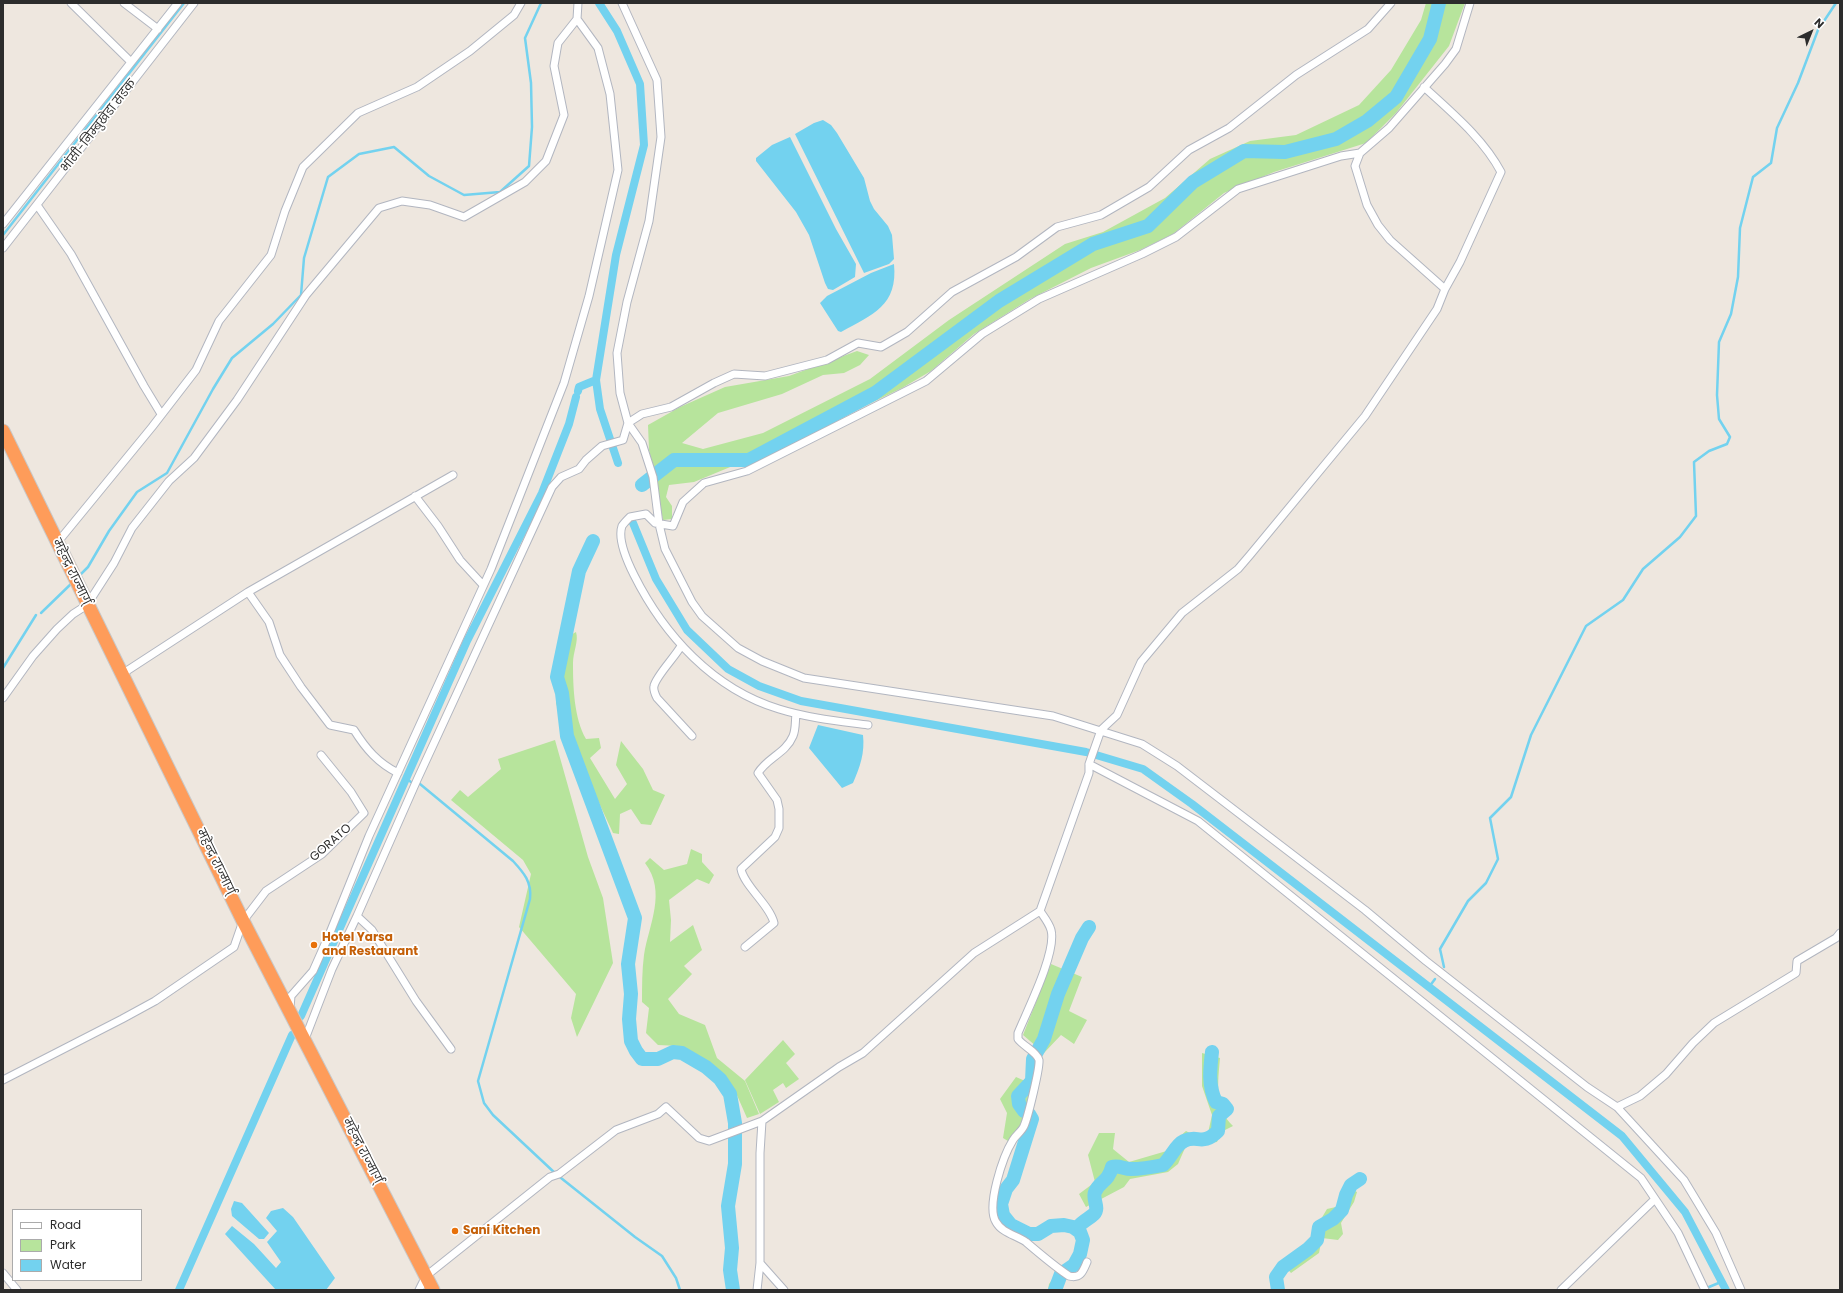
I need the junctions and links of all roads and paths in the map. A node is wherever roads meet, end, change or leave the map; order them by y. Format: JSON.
{"nodes":[{"id":1,"x":71,"y":3,"type":"edge"},
{"id":2,"x":124,"y":3,"type":"edge"},
{"id":3,"x":178,"y":3,"type":"edge"},
{"id":4,"x":194,"y":3,"type":"edge"},
{"id":5,"x":521,"y":3,"type":"edge"},
{"id":6,"x":578,"y":3,"type":"edge"},
{"id":7,"x":622,"y":3,"type":"edge"},
{"id":8,"x":1391,"y":3,"type":"edge"},
{"id":9,"x":1470,"y":3,"type":"edge"},
{"id":10,"x":577,"y":19,"type":"junction"},
{"id":11,"x":158,"y":29,"type":"junction"},
{"id":12,"x":131,"y":62,"type":"junction"},
{"id":13,"x":1424,"y":87,"type":"junction"},
{"id":14,"x":1360,"y":153,"type":"junction"},
{"id":15,"x":37,"y":206,"type":"junction"},
{"id":16,"x":3,"y":224,"type":"edge"},
{"id":17,"x":3,"y":248,"type":"edge"},
{"id":18,"x":1445,"y":289,"type":"junction"},
{"id":19,"x":162,"y":414,"type":"junction"},
{"id":20,"x":628,"y":423,"type":"junction"},
{"id":21,"x":3,"y":431,"type":"edge"},
{"id":22,"x":453,"y":474,"type":"dead end"},
{"id":23,"x":415,"y":496,"type":"junction"},
{"id":24,"x":658,"y":524,"type":"junction"},
{"id":25,"x":60,"y":549,"type":"junction"},
{"id":26,"x":483,"y":585,"type":"junction"},
{"id":27,"x":248,"y":592,"type":"junction"},
{"id":28,"x":85,"y":602,"type":"junction"},
{"id":29,"x":681,"y":646,"type":"junction"},
{"id":30,"x":122,"y":674,"type":"junction"},
{"id":31,"x":3,"y":698,"type":"edge"},
{"id":32,"x":796,"y":714,"type":"junction"},
{"id":33,"x":868,"y":725,"type":"dead end"},
{"id":34,"x":1101,"y":730,"type":"junction"},
{"id":35,"x":692,"y":736,"type":"dead end"},
{"id":36,"x":321,"y":755,"type":"dead end"},
{"id":37,"x":1089,"y":764,"type":"junction"},
{"id":38,"x":398,"y":773,"type":"junction"},
{"id":39,"x":1040,"y":911,"type":"junction"},
{"id":40,"x":357,"y":916,"type":"junction"},
{"id":41,"x":243,"y":921,"type":"junction"},
{"id":42,"x":1840,"y":933,"type":"edge"},
{"id":43,"x":745,"y":947,"type":"dead end"},
{"id":44,"x":290,"y":1010,"type":"junction"},
{"id":45,"x":305,"y":1039,"type":"junction"},
{"id":46,"x":451,"y":1049,"type":"dead end"},
{"id":47,"x":3,"y":1080,"type":"edge"},
{"id":48,"x":1617,"y":1107,"type":"junction"},
{"id":49,"x":762,"y":1121,"type":"junction"},
{"id":50,"x":1654,"y":1200,"type":"junction"},
{"id":51,"x":1087,"y":1262,"type":"dead end"},
{"id":52,"x":760,"y":1263,"type":"junction"},
{"id":53,"x":3,"y":1273,"type":"edge"},
{"id":54,"x":426,"y":1276,"type":"junction"},
{"id":55,"x":17,"y":1290,"type":"edge"},
{"id":56,"x":419,"y":1290,"type":"edge"},
{"id":57,"x":433,"y":1290,"type":"edge"},
{"id":58,"x":757,"y":1290,"type":"edge"},
{"id":59,"x":784,"y":1290,"type":"edge"},
{"id":60,"x":1561,"y":1290,"type":"edge"},
{"id":61,"x":1705,"y":1290,"type":"edge"},
{"id":62,"x":1741,"y":1290,"type":"edge"}],
"edges":[{"from":1,"to":12,"type":"street"},
{"from":2,"to":11,"type":"street"},
{"from":3,"to":11,"type":"street"},
{"from":4,"to":15,"type":"street","name":"भांसी-निम्बुखेडा सडक"},
{"from":5,"to":19,"type":"street"},
{"from":6,"to":10,"type":"street"},
{"from":7,"to":20,"type":"street"},
{"from":8,"to":20,"type":"street"},
{"from":9,"to":13,"type":"street"},
{"from":10,"to":26,"type":"street"},
{"from":10,"to":28,"type":"street"},
{"from":11,"to":12,"type":"street"},
{"from":12,"to":16,"type":"street"},
{"from":13,"to":14,"type":"street"},
{"from":13,"to":18,"type":"street"},
{"from":14,"to":18,"type":"street"},
{"from":14,"to":24,"type":"street"},
{"from":15,"to":17,"type":"street","name":"भांसी-निम्बुखेडा सडक"},
{"from":15,"to":19,"type":"street"},
{"from":18,"to":34,"type":"street"},
{"from":19,"to":25,"type":"street"},
{"from":20,"to":24,"type":"street"},
{"from":20,"to":40,"type":"street"},
{"from":21,"to":25,"type":"highway","name":"महेन्द्र राज्मार्ग्"},
{"from":22,"to":23,"type":"street"},
{"from":23,"to":26,"type":"street"},
{"from":23,"to":27,"type":"street"},
{"from":24,"to":29,"type":"street"},
{"from":24,"to":34,"type":"street"},
{"from":25,"to":28,"type":"highway","name":"महेन्द्र राज्मार्ग्"},
{"from":26,"to":38,"type":"street"},
{"from":27,"to":30,"type":"street"},
{"from":27,"to":38,"type":"street"},
{"from":28,"to":30,"type":"highway","name":"महेन्द्र राज्मार्ग्"},
{"from":28,"to":31,"type":"street"},
{"from":29,"to":32,"type":"street"},
{"from":29,"to":35,"type":"street"},
{"from":30,"to":41,"type":"highway","name":"महेन्द्र राज्मार्ग्"},
{"from":32,"to":33,"type":"street"},
{"from":32,"to":43,"type":"street"},
{"from":34,"to":37,"type":"street"},
{"from":34,"to":48,"type":"street"},
{"from":36,"to":41,"type":"street","name":"GORATO"},
{"from":37,"to":39,"type":"street"},
{"from":37,"to":50,"type":"street"},
{"from":38,"to":44,"type":"street"},
{"from":39,"to":49,"type":"street"},
{"from":39,"to":51,"type":"street"},
{"from":40,"to":45,"type":"street"},
{"from":40,"to":46,"type":"street"},
{"from":41,"to":44,"type":"highway","name":"महेन्द्र राज्मार्ग्"},
{"from":41,"to":47,"type":"street"},
{"from":42,"to":48,"type":"street"},
{"from":44,"to":45,"type":"highway","name":"महेन्द्र राज्मार्ग्"},
{"from":45,"to":54,"type":"highway","name":"महेन्द्र राज्मार्ग्"},
{"from":48,"to":62,"type":"street"},
{"from":49,"to":52,"type":"street"},
{"from":49,"to":54,"type":"street"},
{"from":50,"to":60,"type":"street"},
{"from":50,"to":61,"type":"street"},
{"from":52,"to":58,"type":"street"},
{"from":52,"to":59,"type":"street"},
{"from":53,"to":55,"type":"street"},
{"from":54,"to":56,"type":"street"},
{"from":54,"to":57,"type":"highway","name":"महेन्द्र राज्मार्ग्"}]}
